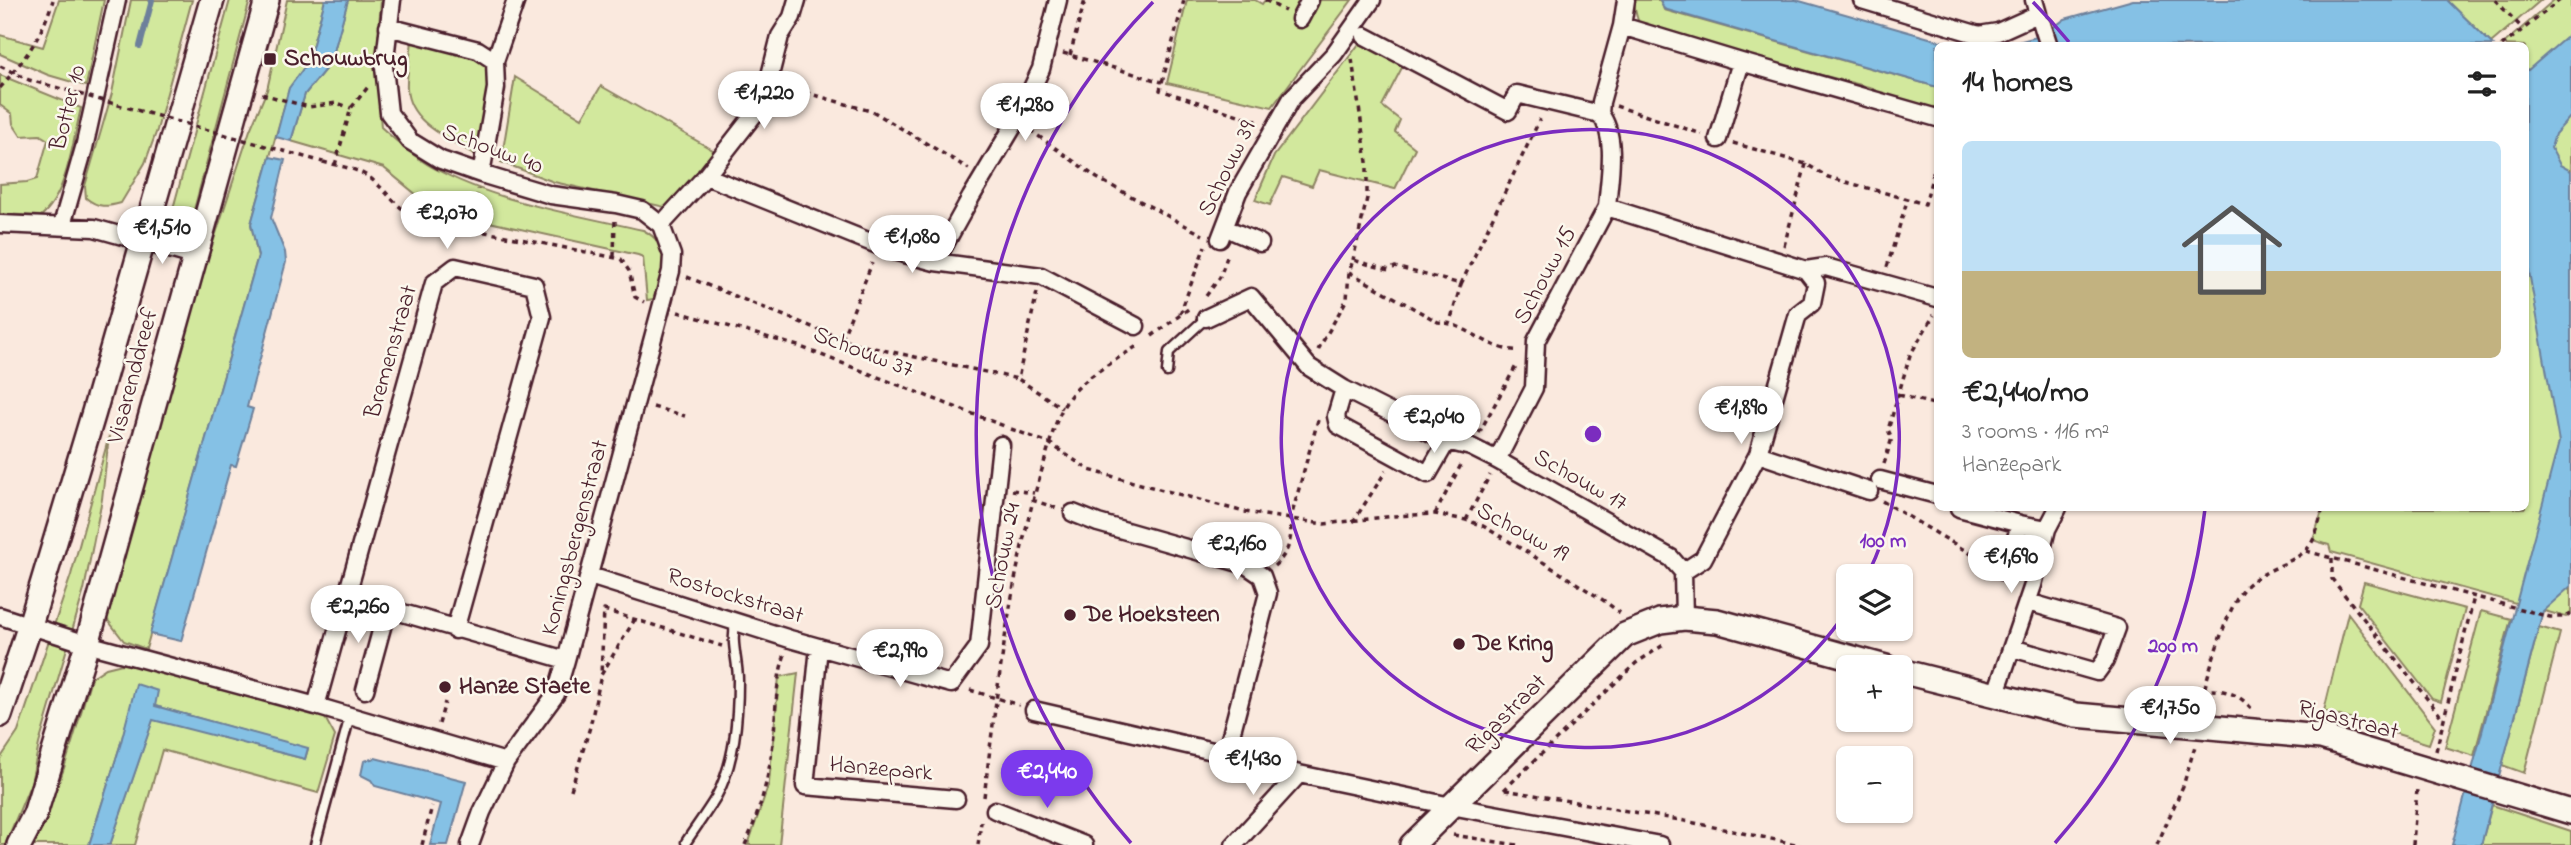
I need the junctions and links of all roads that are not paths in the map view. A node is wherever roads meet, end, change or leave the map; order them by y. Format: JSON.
{"nodes":[{"id":1,"x":117,"y":0,"type":"edge"},
{"id":2,"x":212,"y":0,"type":"edge"},
{"id":3,"x":267,"y":0,"type":"edge"},
{"id":4,"x":392,"y":0,"type":"edge"},
{"id":5,"x":516,"y":0,"type":"edge"},
{"id":6,"x":797,"y":0,"type":"edge"},
{"id":7,"x":1058,"y":0,"type":"edge"},
{"id":8,"x":1310,"y":0,"type":"edge"},
{"id":9,"x":1372,"y":0,"type":"edge"},
{"id":10,"x":1626,"y":0,"type":"edge"},
{"id":11,"x":1862,"y":0,"type":"edge"},
{"id":12,"x":2038,"y":13,"type":"edge"},
{"id":13,"x":1300,"y":19,"type":"road end"},
{"id":14,"x":1622,"y":26,"type":"junction"},
{"id":15,"x":388,"y":27,"type":"junction"},
{"id":16,"x":1366,"y":36,"type":"dead end"},
{"id":17,"x":2048,"y":42,"type":"edge"},
{"id":18,"x":495,"y":61,"type":"junction"},
{"id":19,"x":1741,"y":62,"type":"junction"},
{"id":20,"x":1600,"y":108,"type":"junction"},
{"id":21,"x":1934,"y":117,"type":"edge"},
{"id":22,"x":1718,"y":139,"type":"road end"},
{"id":23,"x":481,"y":174,"type":"junction"},
{"id":24,"x":706,"y":176,"type":"junction"},
{"id":25,"x":1607,"y":207,"type":"junction"},
{"id":26,"x":0,"y":224,"type":"edge"},
{"id":27,"x":62,"y":225,"type":"junction"},
{"id":28,"x":662,"y":225,"type":"junction"},
{"id":29,"x":1235,"y":232,"type":"dead end"},
{"id":30,"x":1214,"y":238,"type":"road end"},
{"id":31,"x":142,"y":241,"type":"junction"},
{"id":32,"x":1261,"y":243,"type":"dead end"},
{"id":33,"x":194,"y":256,"type":"junction"},
{"id":34,"x":935,"y":262,"type":"junction"},
{"id":35,"x":1806,"y":270,"type":"junction"},
{"id":36,"x":1934,"y":297,"type":"edge"},
{"id":37,"x":1206,"y":318,"type":"joint"},
{"id":38,"x":1136,"y":326,"type":"road end"},
{"id":39,"x":1167,"y":372,"type":"dead end"},
{"id":40,"x":1344,"y":389,"type":"junction"},
{"id":41,"x":1447,"y":441,"type":"junction"},
{"id":42,"x":1001,"y":445,"type":"dead end"},
{"id":43,"x":1758,"y":454,"type":"junction"},
{"id":44,"x":1497,"y":460,"type":"junction"},
{"id":45,"x":1934,"y":495,"type":"edge"},
{"id":46,"x":1970,"y":511,"type":"edge"},
{"id":47,"x":2056,"y":511,"type":"edge"},
{"id":48,"x":1073,"y":513,"type":"road end"},
{"id":49,"x":2020,"y":524,"type":"junction"},
{"id":50,"x":2047,"y":529,"type":"junction"},
{"id":51,"x":1683,"y":572,"type":"junction"},
{"id":52,"x":2006,"y":573,"type":"road end"},
{"id":53,"x":590,"y":576,"type":"junction"},
{"id":54,"x":347,"y":597,"type":"junction"},
{"id":55,"x":2028,"y":602,"type":"junction"},
{"id":56,"x":387,"y":609,"type":"junction"},
{"id":57,"x":0,"y":616,"type":"edge"},
{"id":58,"x":1685,"y":618,"type":"junction"},
{"id":59,"x":736,"y":622,"type":"junction"},
{"id":60,"x":30,"y":625,"type":"junction"},
{"id":61,"x":455,"y":630,"type":"junction"},
{"id":62,"x":87,"y":644,"type":"junction"},
{"id":63,"x":819,"y":647,"type":"junction"},
{"id":64,"x":2012,"y":648,"type":"junction"},
{"id":65,"x":1842,"y":655,"type":"edge"},
{"id":66,"x":566,"y":660,"type":"junction"},
{"id":67,"x":1913,"y":674,"type":"edge"},
{"id":68,"x":365,"y":690,"type":"dead end"},
{"id":69,"x":1995,"y":696,"type":"junction"},
{"id":70,"x":316,"y":706,"type":"junction"},
{"id":71,"x":1034,"y":710,"type":"dead end"},
{"id":72,"x":0,"y":715,"type":"edge"},
{"id":73,"x":350,"y":716,"type":"junction"},
{"id":74,"x":1226,"y":754,"type":"junction"},
{"id":75,"x":506,"y":762,"type":"junction"},
{"id":76,"x":1299,"y":774,"type":"junction"},
{"id":77,"x":956,"y":799,"type":"dead end"},
{"id":78,"x":1451,"y":806,"type":"junction"},
{"id":79,"x":989,"y":807,"type":"road end"},
{"id":80,"x":2571,"y":812,"type":"edge"},
{"id":81,"x":1420,"y":838,"type":"edge"},
{"id":82,"x":686,"y":842,"type":"dead end"},
{"id":83,"x":19,"y":845,"type":"edge"},
{"id":84,"x":315,"y":845,"type":"edge"},
{"id":85,"x":470,"y":845,"type":"edge"},
{"id":86,"x":1084,"y":845,"type":"edge"},
{"id":87,"x":1234,"y":845,"type":"edge"},
{"id":88,"x":1660,"y":845,"type":"edge"}],
"edges":[{"from":1,"to":27,"type":"street","name":"Botter 10"},
{"from":2,"to":31,"type":"main road","name":"Visarenddreef"},
{"from":3,"to":33,"type":"main road","name":"Visarenddreef"},
{"from":4,"to":15,"type":"street","name":"Schouw 40"},
{"from":5,"to":18,"type":"street"},
{"from":6,"to":24,"type":"street"},
{"from":7,"to":34,"type":"street"},
{"from":8,"to":13,"type":"street"},
{"from":9,"to":30,"type":"street","name":"Schouw 39"},
{"from":10,"to":14,"type":"street"},
{"from":11,"to":12,"type":"street"},
{"from":12,"to":17,"type":"street"},
{"from":14,"to":19,"type":"street"},
{"from":14,"to":20,"type":"street"},
{"from":15,"to":18,"type":"street"},
{"from":15,"to":23,"type":"street","name":"Schouw 40"},
{"from":16,"to":20,"type":"street"},
{"from":18,"to":23,"type":"street"},
{"from":19,"to":21,"type":"street"},
{"from":19,"to":22,"type":"street"},
{"from":20,"to":25,"type":"street","name":"Schouw 15"},
{"from":23,"to":28,"type":"street","name":"Schouw 40"},
{"from":24,"to":28,"type":"street"},
{"from":24,"to":34,"type":"street"},
{"from":25,"to":35,"type":"street","name":"Schouw 15"},
{"from":25,"to":44,"type":"street","name":"Schouw 15"},
{"from":26,"to":27,"type":"street"},
{"from":27,"to":31,"type":"street"},
{"from":28,"to":53,"type":"street","name":"Koningsbergenstraat"},
{"from":29,"to":32,"type":"street"},
{"from":31,"to":33,"type":"street"},
{"from":31,"to":60,"type":"main road","name":"Visarenddreef"},
{"from":33,"to":62,"type":"main road","name":"Visarenddreef"},
{"from":34,"to":38,"type":"street"},
{"from":35,"to":36,"type":"street","name":"Schouw 15"},
{"from":35,"to":43,"type":"street"},
{"from":37,"to":39,"type":"lane","name":"Schouw 17"},
{"from":37,"to":40,"type":"street","name":"Schouw 17"},
{"from":40,"to":41,"type":"street","name":"Schouw 17"},
{"from":40,"to":41,"type":"street"},
{"from":41,"to":44,"type":"street","name":"Schouw 17"},
{"from":42,"to":63,"type":"street","name":"Rostockstraat"},
{"from":43,"to":45,"type":"street"},
{"from":43,"to":51,"type":"street"},
{"from":44,"to":51,"type":"street","name":"Schouw 17"},
{"from":46,"to":49,"type":"street"},
{"from":47,"to":50,"type":"street"},
{"from":48,"to":74,"type":"street"},
{"from":49,"to":50,"type":"street"},
{"from":49,"to":52,"type":"street"},
{"from":50,"to":55,"type":"street"},
{"from":51,"to":58,"type":"street"},
{"from":53,"to":59,"type":"street","name":"Rostockstraat"},
{"from":53,"to":66,"type":"street","name":"Koningsbergenstraat"},
{"from":54,"to":56,"type":"street"},
{"from":54,"to":61,"type":"street","name":"Bremenstraat"},
{"from":54,"to":70,"type":"street","name":"Bremenstraat"},
{"from":55,"to":64,"type":"street"},
{"from":55,"to":64,"type":"street"},
{"from":56,"to":61,"type":"street"},
{"from":56,"to":68,"type":"street"},
{"from":57,"to":60,"type":"street"},
{"from":58,"to":65,"type":"main road","name":"Rigastraat"},
{"from":58,"to":78,"type":"main road","name":"Rigastraat"},
{"from":59,"to":63,"type":"street","name":"Rostockstraat"},
{"from":59,"to":82,"type":"lane"},
{"from":60,"to":62,"type":"street"},
{"from":60,"to":72,"type":"main road","name":"Visarenddreef"},
{"from":61,"to":66,"type":"street"},
{"from":62,"to":70,"type":"street"},
{"from":62,"to":83,"type":"main road","name":"Visarenddreef"},
{"from":63,"to":77,"type":"street","name":"Hanzepark"},
{"from":64,"to":69,"type":"street"},
{"from":66,"to":75,"type":"street","name":"Koningsbergenstraat"},
{"from":67,"to":69,"type":"main road","name":"Rigastraat"},
{"from":69,"to":80,"type":"main road","name":"Rigastraat"},
{"from":70,"to":73,"type":"street"},
{"from":71,"to":74,"type":"street"},
{"from":73,"to":75,"type":"street"},
{"from":73,"to":84,"type":"lane"},
{"from":74,"to":76,"type":"street"},
{"from":75,"to":85,"type":"street","name":"Koningsbergenstraat"},
{"from":76,"to":78,"type":"street"},
{"from":76,"to":87,"type":"street"},
{"from":78,"to":81,"type":"main road","name":"Rigastraat"},
{"from":78,"to":88,"type":"street"},
{"from":79,"to":86,"type":"street"}]}
